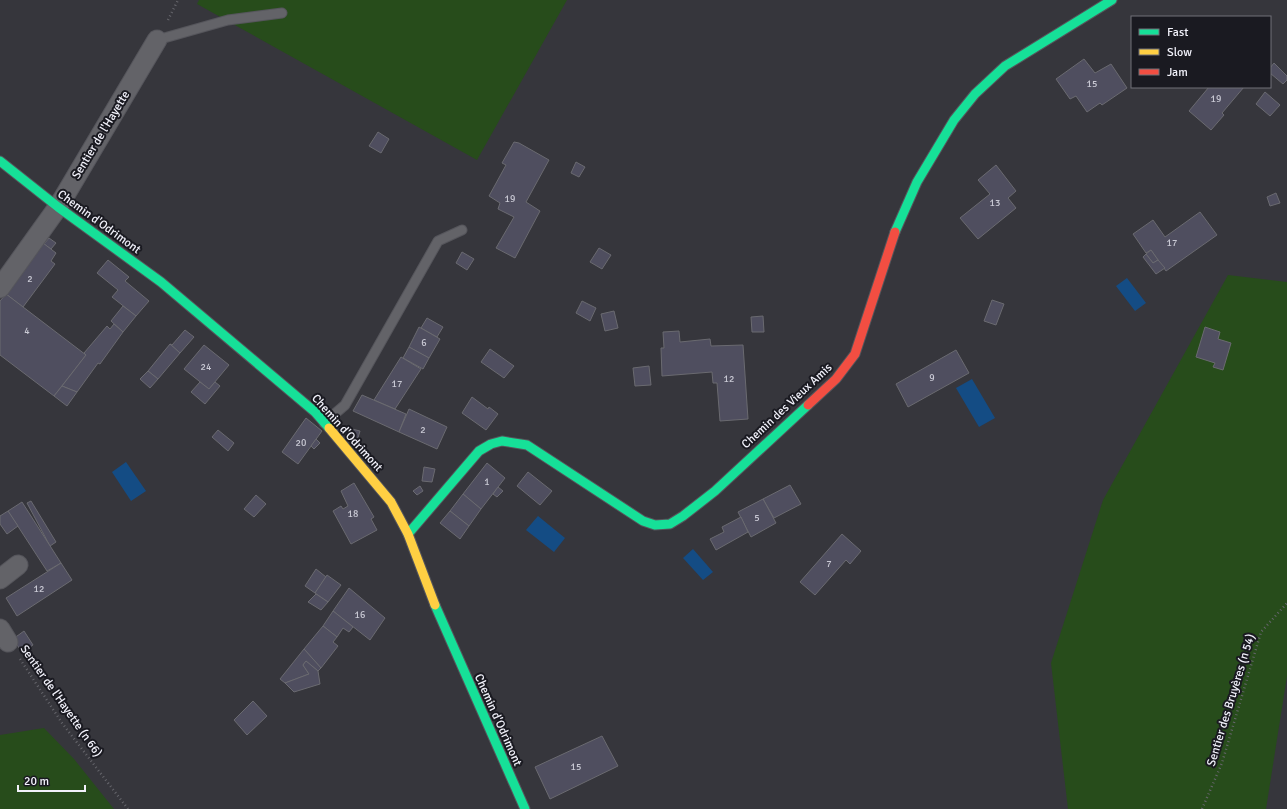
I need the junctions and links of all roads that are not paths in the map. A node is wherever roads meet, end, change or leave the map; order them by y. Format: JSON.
{"nodes":[{"id":1,"x":1112,"y":0,"type":"edge"},
{"id":2,"x":282,"y":13,"type":"dead end"},
{"id":3,"x":157,"y":40,"type":"joint"},
{"id":4,"x":0,"y":161,"type":"edge"},
{"id":5,"x":58,"y":207,"type":"junction"},
{"id":6,"x":462,"y":230,"type":"dead end"},
{"id":7,"x":0,"y":288,"type":"edge"},
{"id":8,"x":324,"y":422,"type":"junction"},
{"id":9,"x":408,"y":534,"type":"junction"},
{"id":10,"x":18,"y":565,"type":"dead end"},
{"id":11,"x":0,"y":579,"type":"edge"},
{"id":12,"x":525,"y":809,"type":"edge"}],
"edges":[{"from":1,"to":9,"type":"street","name":"Chemin des Vieux Amis"},
{"from":2,"to":3,"type":"lane"},
{"from":3,"to":5,"type":"street","name":"Sentier de l'Hayette"},
{"from":4,"to":5,"type":"street","name":"Chemin d'Odrimont"},
{"from":5,"to":7,"type":"street","name":"Sentier de l'Hayette"},
{"from":5,"to":8,"type":"street","name":"Chemin d'Odrimont"},
{"from":6,"to":8,"type":"lane"},
{"from":8,"to":9,"type":"street","name":"Chemin d'Odrimont"},
{"from":9,"to":12,"type":"street","name":"Chemin d'Odrimont"},
{"from":10,"to":11,"type":"street"}]}
